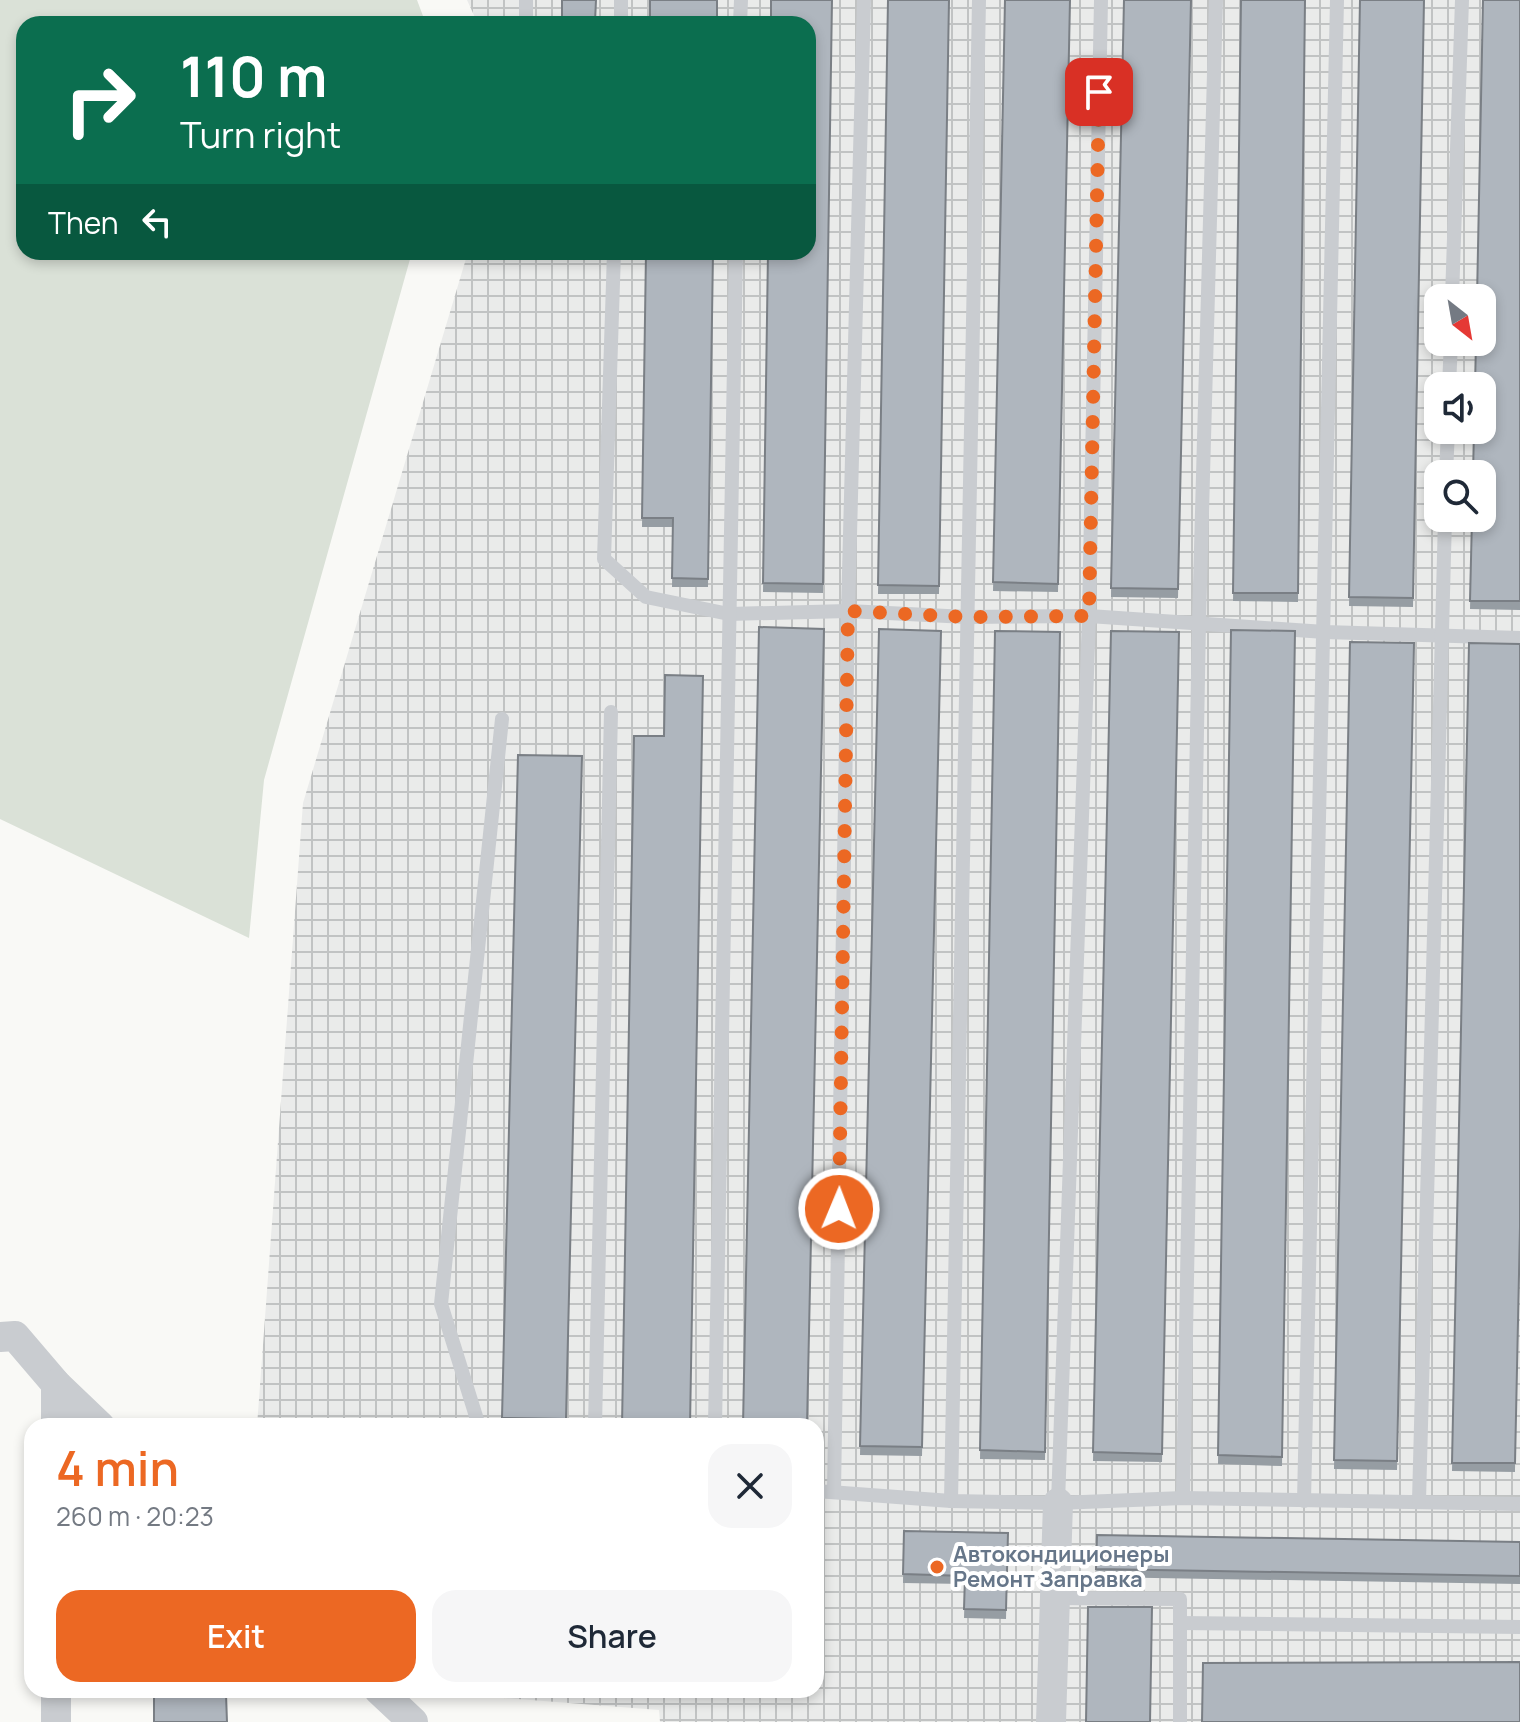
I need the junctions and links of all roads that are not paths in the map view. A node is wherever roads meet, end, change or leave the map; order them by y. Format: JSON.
{"nodes":[{"id":1,"x":864,"y":0,"type":"edge"},
{"id":2,"x":979,"y":0,"type":"edge"},
{"id":3,"x":1101,"y":0,"type":"edge"},
{"id":4,"x":1216,"y":0,"type":"edge"},
{"id":5,"x":1337,"y":0,"type":"edge"},
{"id":6,"x":1462,"y":0,"type":"edge"},
{"id":7,"x":614,"y":260,"type":"edge"},
{"id":8,"x":736,"y":260,"type":"edge"},
{"id":9,"x":1452,"y":284,"type":"edge"},
{"id":10,"x":1445,"y":532,"type":"edge"},
{"id":11,"x":848,"y":611,"type":"junction"},
{"id":12,"x":729,"y":614,"type":"junction"},
{"id":13,"x":1089,"y":616,"type":"junction"},
{"id":14,"x":967,"y":617,"type":"junction"},
{"id":15,"x":1199,"y":622,"type":"junction"},
{"id":16,"x":1325,"y":632,"type":"junction"},
{"id":17,"x":1441,"y":636,"type":"junction"},
{"id":18,"x":1520,"y":638,"type":"edge"},
{"id":19,"x":611,"y":712,"type":"dead end"},
{"id":20,"x":502,"y":719,"type":"dead end"},
{"id":21,"x":0,"y":1337,"type":"edge"},
{"id":22,"x":56,"y":1384,"type":"junction"},
{"id":23,"x":56,"y":1418,"type":"edge"},
{"id":24,"x":92,"y":1418,"type":"edge"},
{"id":25,"x":477,"y":1418,"type":"edge"},
{"id":26,"x":595,"y":1418,"type":"edge"},
{"id":27,"x":715,"y":1418,"type":"edge"},
{"id":28,"x":824,"y":1491,"type":"edge"},
{"id":29,"x":834,"y":1492,"type":"junction"},
{"id":30,"x":1183,"y":1498,"type":"junction"},
{"id":31,"x":951,"y":1501,"type":"junction"},
{"id":32,"x":1304,"y":1501,"type":"junction"},
{"id":33,"x":1419,"y":1501,"type":"junction"},
{"id":34,"x":1058,"y":1503,"type":"junction"},
{"id":35,"x":1520,"y":1504,"type":"edge"},
{"id":36,"x":1055,"y":1598,"type":"junction"},
{"id":37,"x":1180,"y":1623,"type":"junction"},
{"id":38,"x":1520,"y":1627,"type":"edge"},
{"id":39,"x":56,"y":1698,"type":"edge"},
{"id":40,"x":388,"y":1698,"type":"edge"},
{"id":41,"x":56,"y":1722,"type":"edge"},
{"id":42,"x":413,"y":1722,"type":"edge"},
{"id":43,"x":1051,"y":1722,"type":"edge"},
{"id":44,"x":1180,"y":1722,"type":"edge"}],
"edges":[{"from":1,"to":11,"type":"lane"},
{"from":2,"to":14,"type":"lane"},
{"from":3,"to":13,"type":"lane"},
{"from":4,"to":15,"type":"lane"},
{"from":5,"to":16,"type":"lane"},
{"from":6,"to":9,"type":"lane"},
{"from":7,"to":12,"type":"lane"},
{"from":8,"to":12,"type":"lane"},
{"from":10,"to":17,"type":"lane"},
{"from":11,"to":12,"type":"lane"},
{"from":11,"to":14,"type":"lane"},
{"from":11,"to":29,"type":"lane"},
{"from":12,"to":27,"type":"lane"},
{"from":13,"to":14,"type":"lane"},
{"from":13,"to":15,"type":"lane"},
{"from":13,"to":34,"type":"lane"},
{"from":14,"to":31,"type":"lane"},
{"from":15,"to":16,"type":"lane"},
{"from":15,"to":30,"type":"lane"},
{"from":16,"to":17,"type":"lane"},
{"from":16,"to":32,"type":"lane"},
{"from":17,"to":18,"type":"lane"},
{"from":17,"to":33,"type":"lane"},
{"from":19,"to":26,"type":"lane"},
{"from":20,"to":25,"type":"lane"},
{"from":21,"to":22,"type":"street"},
{"from":22,"to":23,"type":"street"},
{"from":22,"to":24,"type":"street"},
{"from":28,"to":29,"type":"lane"},
{"from":29,"to":31,"type":"lane"},
{"from":30,"to":32,"type":"lane"},
{"from":30,"to":34,"type":"lane"},
{"from":31,"to":34,"type":"lane"},
{"from":32,"to":33,"type":"lane"},
{"from":33,"to":35,"type":"lane"},
{"from":34,"to":36,"type":"street"},
{"from":36,"to":37,"type":"lane"},
{"from":36,"to":43,"type":"street"},
{"from":37,"to":38,"type":"lane"},
{"from":37,"to":44,"type":"lane"},
{"from":39,"to":41,"type":"street"},
{"from":40,"to":42,"type":"street"}]}
